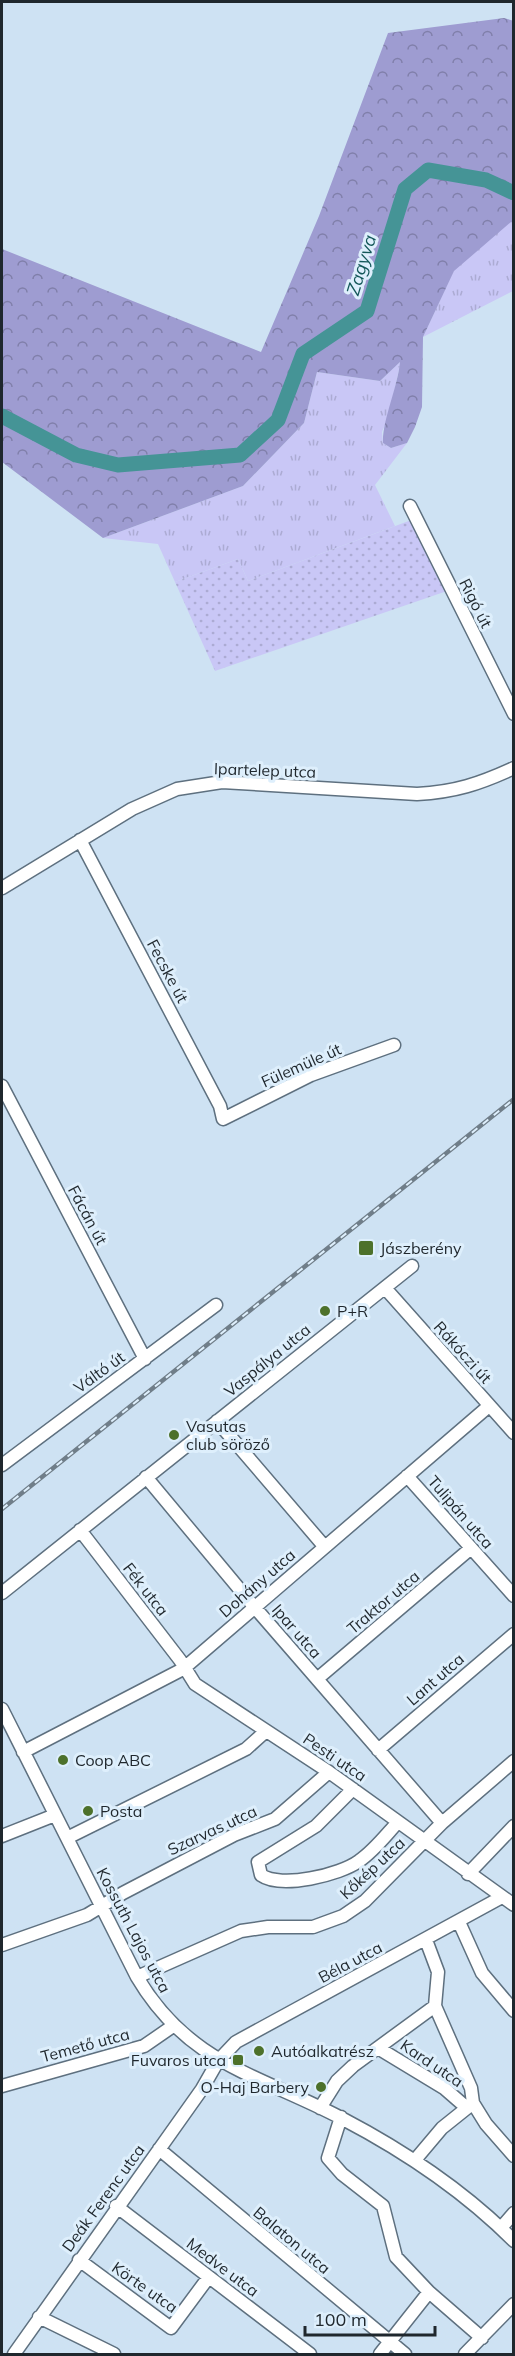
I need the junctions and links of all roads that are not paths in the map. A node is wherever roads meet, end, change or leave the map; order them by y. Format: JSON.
{"nodes":[{"id":1,"x":410,"y":506,"type":"dead end"},
{"id":2,"x":513,"y":714,"type":"edge"},
{"id":3,"x":513,"y":768,"type":"edge"},
{"id":4,"x":80,"y":840,"type":"junction"},
{"id":5,"x":2,"y":888,"type":"edge"},
{"id":6,"x":394,"y":1045,"type":"dead end"},
{"id":7,"x":2,"y":1086,"type":"edge"},
{"id":8,"x":223,"y":1119,"type":"joint"},
{"id":9,"x":412,"y":1266,"type":"dead end"},
{"id":10,"x":385,"y":1288,"type":"junction"},
{"id":11,"x":216,"y":1305,"type":"dead end"},
{"id":12,"x":146,"y":1359,"type":"junction"},
{"id":13,"x":489,"y":1406,"type":"junction"},
{"id":14,"x":217,"y":1421,"type":"junction"},
{"id":15,"x":513,"y":1433,"type":"edge"},
{"id":16,"x":2,"y":1465,"type":"edge"},
{"id":17,"x":407,"y":1476,"type":"junction"},
{"id":18,"x":146,"y":1477,"type":"junction"},
{"id":19,"x":80,"y":1530,"type":"junction"},
{"id":20,"x":324,"y":1546,"type":"junction"},
{"id":21,"x":470,"y":1549,"type":"junction"},
{"id":22,"x":2,"y":1593,"type":"edge"},
{"id":23,"x":513,"y":1596,"type":"edge"},
{"id":24,"x":255,"y":1607,"type":"junction"},
{"id":25,"x":513,"y":1634,"type":"edge"},
{"id":26,"x":183,"y":1669,"type":"junction"},
{"id":27,"x":317,"y":1679,"type":"junction"},
{"id":28,"x":2,"y":1709,"type":"edge"},
{"id":29,"x":266,"y":1731,"type":"junction"},
{"id":30,"x":378,"y":1750,"type":"junction"},
{"id":31,"x":23,"y":1752,"type":"junction"},
{"id":32,"x":513,"y":1761,"type":"edge"},
{"id":33,"x":329,"y":1772,"type":"junction"},
{"id":34,"x":353,"y":1789,"type":"junction"},
{"id":35,"x":55,"y":1815,"type":"junction"},
{"id":36,"x":398,"y":1822,"type":"junction"},
{"id":37,"x":442,"y":1823,"type":"junction"},
{"id":38,"x":513,"y":1826,"type":"edge"},
{"id":39,"x":2,"y":1836,"type":"edge"},
{"id":40,"x":67,"y":1838,"type":"junction"},
{"id":41,"x":424,"y":1842,"type":"junction"},
{"id":42,"x":468,"y":1874,"type":"junction"},
{"id":43,"x":502,"y":1897,"type":"junction"},
{"id":44,"x":513,"y":1905,"type":"edge"},
{"id":45,"x":102,"y":1906,"type":"junction"},
{"id":46,"x":459,"y":1923,"type":"junction"},
{"id":47,"x":426,"y":1940,"type":"junction"},
{"id":48,"x":2,"y":1945,"type":"edge"},
{"id":49,"x":137,"y":1977,"type":"junction"},
{"id":50,"x":435,"y":2006,"type":"junction"},
{"id":51,"x":513,"y":2011,"type":"edge"},
{"id":52,"x":173,"y":2026,"type":"junction"},
{"id":53,"x":378,"y":2048,"type":"junction"},
{"id":54,"x":218,"y":2061,"type":"junction"},
{"id":55,"x":2,"y":2086,"type":"edge"},
{"id":56,"x":470,"y":2105,"type":"junction"},
{"id":57,"x":320,"y":2108,"type":"junction"},
{"id":58,"x":340,"y":2118,"type":"junction"},
{"id":59,"x":159,"y":2149,"type":"junction"},
{"id":60,"x":513,"y":2156,"type":"edge"},
{"id":61,"x":415,"y":2160,"type":"junction"},
{"id":62,"x":116,"y":2206,"type":"junction"},
{"id":63,"x":513,"y":2213,"type":"edge"},
{"id":64,"x":501,"y":2228,"type":"junction"},
{"id":65,"x":513,"y":2241,"type":"edge"},
{"id":66,"x":79,"y":2260,"type":"junction"},
{"id":67,"x":208,"y":2278,"type":"junction"},
{"id":68,"x":429,"y":2292,"type":"junction"},
{"id":69,"x":513,"y":2304,"type":"edge"},
{"id":70,"x":39,"y":2318,"type":"junction"},
{"id":71,"x":482,"y":2338,"type":"junction"},
{"id":72,"x":390,"y":2343,"type":"junction"},
{"id":73,"x":14,"y":2355,"type":"edge"},
{"id":74,"x":114,"y":2355,"type":"edge"},
{"id":75,"x":310,"y":2355,"type":"edge"},
{"id":76,"x":380,"y":2355,"type":"edge"},
{"id":77,"x":405,"y":2355,"type":"edge"},
{"id":78,"x":465,"y":2355,"type":"edge"}],
"edges":[{"from":1,"to":2,"type":"street","name":"Rigó út"},
{"from":3,"to":4,"type":"street","name":"Ipartelep utca"},
{"from":4,"to":5,"type":"street","name":"Ipartelep utca"},
{"from":4,"to":8,"type":"street","name":"Fecske út"},
{"from":6,"to":8,"type":"street","name":"Fülemüle út"},
{"from":7,"to":12,"type":"street","name":"Fácán út"},
{"from":9,"to":10,"type":"street","name":"Vaspálya utca"},
{"from":10,"to":13,"type":"street","name":"Rákóczi út"},
{"from":10,"to":14,"type":"street","name":"Vaspálya utca"},
{"from":11,"to":12,"type":"street","name":"Váltó út"},
{"from":12,"to":16,"type":"street","name":"Váltó út"},
{"from":13,"to":15,"type":"street","name":"Rákóczi út"},
{"from":13,"to":17,"type":"street","name":"Dohány utca"},
{"from":14,"to":18,"type":"street","name":"Vaspálya utca"},
{"from":14,"to":20,"type":"street"},
{"from":17,"to":20,"type":"street","name":"Dohány utca"},
{"from":17,"to":21,"type":"street","name":"Tulipán utca"},
{"from":18,"to":19,"type":"street","name":"Vaspálya utca"},
{"from":18,"to":24,"type":"street","name":"Ipar utca"},
{"from":19,"to":22,"type":"street","name":"Vaspálya utca"},
{"from":19,"to":26,"type":"street","name":"Fék utca"},
{"from":20,"to":24,"type":"street","name":"Dohány utca"},
{"from":21,"to":23,"type":"street","name":"Tulipán utca"},
{"from":21,"to":27,"type":"street","name":"Traktor utca"},
{"from":24,"to":26,"type":"street","name":"Dohány utca"},
{"from":24,"to":27,"type":"street","name":"Ipar utca"},
{"from":25,"to":30,"type":"street","name":"Lant utca"},
{"from":26,"to":29,"type":"street","name":"Pesti utca"},
{"from":26,"to":31,"type":"street","name":"Dohány utca"},
{"from":27,"to":30,"type":"street","name":"Ipar utca"},
{"from":28,"to":31,"type":"street","name":"Kossuth Lajos utca"},
{"from":29,"to":33,"type":"street","name":"Pesti utca"},
{"from":29,"to":40,"type":"street"},
{"from":30,"to":37,"type":"street","name":"Ipar utca"},
{"from":31,"to":35,"type":"street","name":"Kossuth Lajos utca"},
{"from":32,"to":37,"type":"street","name":"Kőkép utca"},
{"from":33,"to":34,"type":"street","name":"Pesti utca"},
{"from":33,"to":45,"type":"street","name":"Szarvas utca"},
{"from":34,"to":36,"type":"street","name":"Pesti utca"},
{"from":34,"to":36,"type":"street"},
{"from":35,"to":39,"type":"street"},
{"from":35,"to":40,"type":"street","name":"Kossuth Lajos utca"},
{"from":36,"to":41,"type":"street","name":"Pesti utca"},
{"from":37,"to":41,"type":"street","name":"Kőkép utca"},
{"from":38,"to":42,"type":"street"},
{"from":40,"to":45,"type":"street","name":"Kossuth Lajos utca"},
{"from":41,"to":42,"type":"street","name":"Pesti utca"},
{"from":41,"to":49,"type":"street","name":"Kőkép utca"},
{"from":42,"to":43,"type":"street","name":"Pesti utca"},
{"from":43,"to":44,"type":"street","name":"Pesti utca"},
{"from":43,"to":46,"type":"street","name":"Béla utca"},
{"from":45,"to":48,"type":"street","name":"Szarvas utca"},
{"from":45,"to":49,"type":"street","name":"Kossuth Lajos utca"},
{"from":46,"to":47,"type":"street","name":"Béla utca"},
{"from":46,"to":51,"type":"street"},
{"from":47,"to":50,"type":"street"},
{"from":47,"to":54,"type":"street","name":"Béla utca"},
{"from":49,"to":52,"type":"street","name":"Kossuth Lajos utca"},
{"from":50,"to":53,"type":"street"},
{"from":50,"to":56,"type":"street"},
{"from":52,"to":54,"type":"street","name":"Kossuth Lajos utca"},
{"from":52,"to":55,"type":"street","name":"Temető utca"},
{"from":53,"to":56,"type":"street","name":"Kard utca"},
{"from":53,"to":57,"type":"street"},
{"from":54,"to":57,"type":"street","name":"Kossuth Lajos utca"},
{"from":54,"to":59,"type":"street","name":"Deák Ferenc utca"},
{"from":56,"to":60,"type":"street"},
{"from":56,"to":61,"type":"street"},
{"from":57,"to":58,"type":"street","name":"Kossuth Lajos utca"},
{"from":58,"to":61,"type":"street","name":"Kossuth Lajos utca"},
{"from":58,"to":68,"type":"street"},
{"from":59,"to":62,"type":"street","name":"Deák Ferenc utca"},
{"from":59,"to":72,"type":"street","name":"Balaton utca"},
{"from":61,"to":64,"type":"street","name":"Kossuth Lajos utca"},
{"from":62,"to":66,"type":"street","name":"Deák Ferenc utca"},
{"from":62,"to":67,"type":"street","name":"Medve utca"},
{"from":63,"to":64,"type":"street"},
{"from":64,"to":65,"type":"street","name":"Kossuth Lajos utca"},
{"from":66,"to":67,"type":"street","name":"Körte utca"},
{"from":66,"to":70,"type":"street","name":"Deák Ferenc utca"},
{"from":67,"to":75,"type":"street","name":"Medve utca"},
{"from":68,"to":71,"type":"street"},
{"from":68,"to":72,"type":"street"},
{"from":69,"to":71,"type":"street"},
{"from":70,"to":73,"type":"street","name":"Deák Ferenc utca"},
{"from":70,"to":74,"type":"street"},
{"from":71,"to":78,"type":"street"},
{"from":72,"to":76,"type":"street"},
{"from":72,"to":77,"type":"street","name":"Balaton utca"}]}
